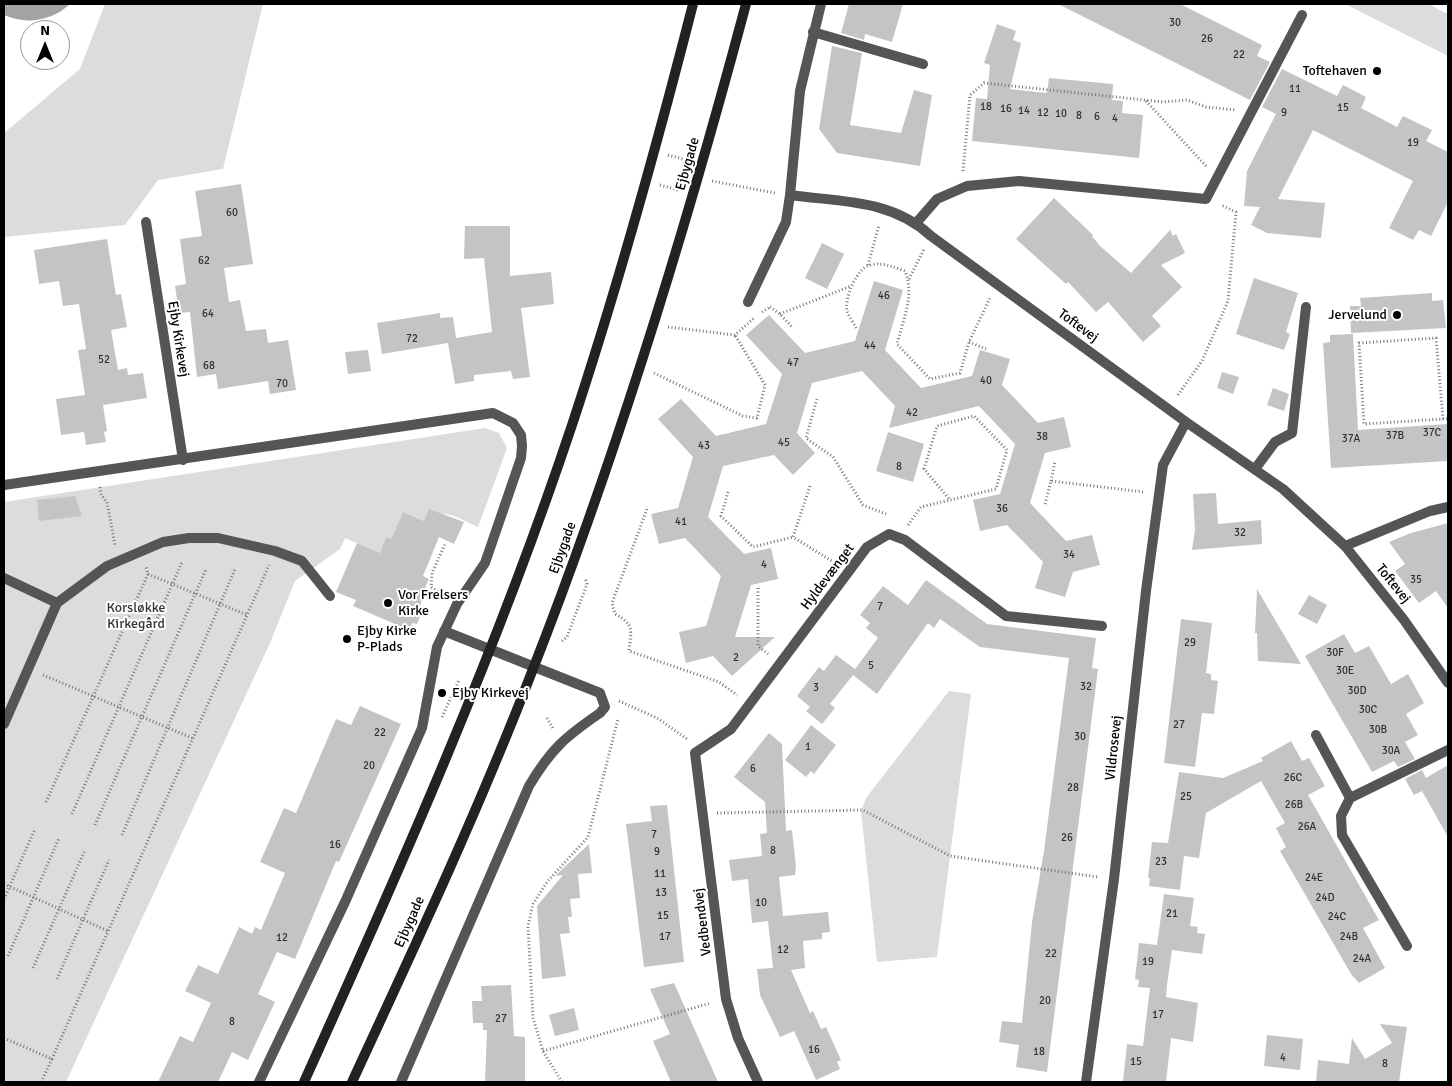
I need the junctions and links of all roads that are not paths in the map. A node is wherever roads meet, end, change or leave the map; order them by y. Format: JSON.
{"nodes":[{"id":1,"x":693,"y":4,"type":"edge"},
{"id":2,"x":746,"y":4,"type":"edge"},
{"id":3,"x":821,"y":4,"type":"edge"},
{"id":4,"x":1302,"y":15,"type":"dead end"},
{"id":5,"x":813,"y":32,"type":"junction"},
{"id":6,"x":923,"y":64,"type":"dead end"},
{"id":7,"x":790,"y":196,"type":"junction"},
{"id":8,"x":146,"y":222,"type":"dead end"},
{"id":9,"x":916,"y":222,"type":"junction"},
{"id":10,"x":749,"y":300,"type":"road end"},
{"id":11,"x":1306,"y":308,"type":"dead end"},
{"id":12,"x":1186,"y":422,"type":"junction"},
{"id":13,"x":182,"y":460,"type":"junction"},
{"id":14,"x":1255,"y":469,"type":"junction"},
{"id":15,"x":4,"y":485,"type":"edge"},
{"id":16,"x":1448,"y":507,"type":"edge"},
{"id":17,"x":1344,"y":546,"type":"junction"},
{"id":18,"x":4,"y":578,"type":"edge"},
{"id":19,"x":330,"y":596,"type":"dead end"},
{"id":20,"x":57,"y":603,"type":"junction"},
{"id":21,"x":1102,"y":626,"type":"dead end"},
{"id":22,"x":444,"y":630,"type":"junction"},
{"id":23,"x":489,"y":649,"type":"junction"},
{"id":24,"x":534,"y":667,"type":"junction"},
{"id":25,"x":1448,"y":683,"type":"edge"},
{"id":26,"x":4,"y":724,"type":"edge"},
{"id":27,"x":1316,"y":735,"type":"dead end"},
{"id":28,"x":1448,"y":750,"type":"edge"},
{"id":29,"x":695,"y":753,"type":"joint"},
{"id":30,"x":1350,"y":798,"type":"junction"},
{"id":31,"x":1406,"y":946,"type":"dead end"},
{"id":32,"x":259,"y":1082,"type":"edge"},
{"id":33,"x":304,"y":1082,"type":"edge"},
{"id":34,"x":352,"y":1082,"type":"edge"},
{"id":35,"x":401,"y":1082,"type":"edge"},
{"id":36,"x":758,"y":1082,"type":"edge"},
{"id":37,"x":1086,"y":1082,"type":"edge"}],
"edges":[{"from":1,"to":23,"type":"main road"},
{"from":2,"to":24,"type":"main road","name":"Ejbygade"},
{"from":3,"to":5,"type":"street"},
{"from":4,"to":9,"type":"street"},
{"from":5,"to":6,"type":"street"},
{"from":5,"to":7,"type":"street"},
{"from":7,"to":9,"type":"street","name":"Toftevej"},
{"from":7,"to":10,"type":"street"},
{"from":8,"to":13,"type":"street","name":"Ejby Kirkevej"},
{"from":9,"to":12,"type":"street","name":"Toftevej"},
{"from":11,"to":14,"type":"street"},
{"from":12,"to":14,"type":"street","name":"Toftevej"},
{"from":12,"to":37,"type":"street","name":"Vildrosevej"},
{"from":13,"to":15,"type":"street"},
{"from":13,"to":22,"type":"street"},
{"from":14,"to":17,"type":"street","name":"Toftevej"},
{"from":16,"to":17,"type":"street"},
{"from":17,"to":25,"type":"street","name":"Toftevej"},
{"from":18,"to":20,"type":"street"},
{"from":19,"to":20,"type":"street"},
{"from":20,"to":26,"type":"street"},
{"from":21,"to":29,"type":"street","name":"Hyldevænget"},
{"from":22,"to":23,"type":"street"},
{"from":22,"to":32,"type":"street"},
{"from":23,"to":24,"type":"street"},
{"from":23,"to":33,"type":"main road"},
{"from":24,"to":34,"type":"main road","name":"Ejbygade"},
{"from":24,"to":35,"type":"street"},
{"from":27,"to":30,"type":"street"},
{"from":28,"to":30,"type":"street"},
{"from":29,"to":36,"type":"street","name":"Vedbendvej"},
{"from":30,"to":31,"type":"street"}]}
